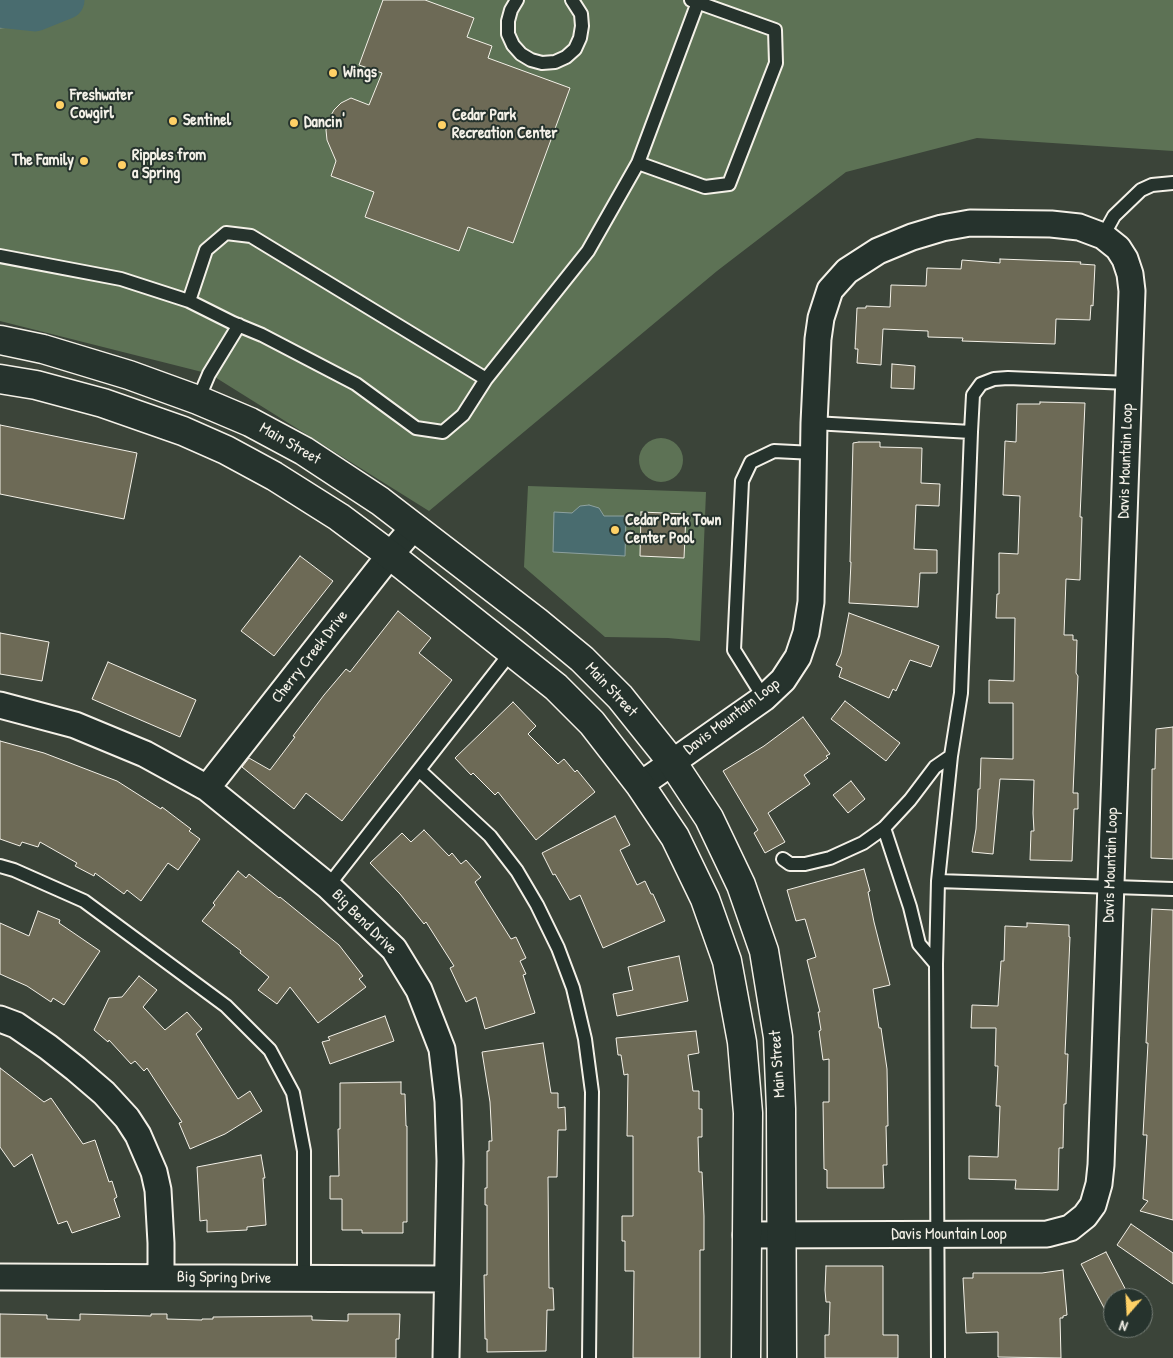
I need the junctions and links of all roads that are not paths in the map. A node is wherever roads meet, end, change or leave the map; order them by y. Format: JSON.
{"nodes":[{"id":1,"x":518,"y":0,"type":"edge"},
{"id":2,"x":577,"y":1,"type":"edge"},
{"id":3,"x":695,"y":1,"type":"edge"},
{"id":4,"x":638,"y":163,"type":"junction"},
{"id":5,"x":1173,"y":183,"type":"edge"},
{"id":6,"x":1103,"y":236,"type":"junction"},
{"id":7,"x":0,"y":256,"type":"edge"},
{"id":8,"x":189,"y":300,"type":"junction"},
{"id":9,"x":239,"y":325,"type":"junction"},
{"id":10,"x":0,"y":340,"type":"edge"},
{"id":11,"x":486,"y":378,"type":"junction"},
{"id":12,"x":0,"y":379,"type":"edge"},
{"id":13,"x":1129,"y":383,"type":"junction"},
{"id":14,"x":198,"y":400,"type":"junction"},
{"id":15,"x":814,"y":423,"type":"junction"},
{"id":16,"x":182,"y":431,"type":"junction"},
{"id":17,"x":971,"y":432,"type":"junction"},
{"id":18,"x":814,"y":453,"type":"junction"},
{"id":19,"x":414,"y":527,"type":"junction"},
{"id":20,"x":390,"y":555,"type":"junction"},
{"id":21,"x":512,"y":651,"type":"junction"},
{"id":22,"x":764,"y":698,"type":"junction"},
{"id":23,"x":0,"y":705,"type":"edge"},
{"id":24,"x":951,"y":756,"type":"junction"},
{"id":25,"x":672,"y":762,"type":"junction"},
{"id":26,"x":419,"y":770,"type":"junction"},
{"id":27,"x":640,"y":784,"type":"junction"},
{"id":28,"x":207,"y":788,"type":"junction"},
{"id":29,"x":884,"y":828,"type":"junction"},
{"id":30,"x":783,"y":860,"type":"dead end"},
{"id":31,"x":0,"y":866,"type":"edge"},
{"id":32,"x":938,"y":881,"type":"junction"},
{"id":33,"x":328,"y":886,"type":"junction"},
{"id":34,"x":1110,"y":887,"type":"junction"},
{"id":35,"x":1173,"y":888,"type":"edge"},
{"id":36,"x":936,"y":964,"type":"junction"},
{"id":37,"x":0,"y":1019,"type":"edge"},
{"id":38,"x":746,"y":1235,"type":"junction"},
{"id":39,"x":782,"y":1235,"type":"junction"},
{"id":40,"x":938,"y":1236,"type":"junction"},
{"id":41,"x":161,"y":1277,"type":"junction"},
{"id":42,"x":0,"y":1278,"type":"edge"},
{"id":43,"x":304,"y":1279,"type":"junction"},
{"id":44,"x":447,"y":1279,"type":"junction"},
{"id":45,"x":446,"y":1358,"type":"edge"},
{"id":46,"x":589,"y":1358,"type":"edge"},
{"id":47,"x":746,"y":1358,"type":"edge"},
{"id":48,"x":782,"y":1358,"type":"edge"},
{"id":49,"x":938,"y":1358,"type":"edge"}],
"edges":[{"from":1,"to":2,"type":"lane"},
{"from":3,"to":4,"type":"lane"},
{"from":3,"to":4,"type":"lane"},
{"from":4,"to":11,"type":"lane"},
{"from":5,"to":6,"type":"lane"},
{"from":6,"to":13,"type":"street","name":"Davis Mountain Loop"},
{"from":6,"to":15,"type":"street","name":"Davis Mountain Loop"},
{"from":7,"to":8,"type":"lane"},
{"from":8,"to":9,"type":"lane"},
{"from":8,"to":11,"type":"lane"},
{"from":9,"to":11,"type":"lane"},
{"from":9,"to":14,"type":"lane"},
{"from":10,"to":14,"type":"street","name":"Main Street"},
{"from":12,"to":16,"type":"street","name":"Main Street"},
{"from":13,"to":17,"type":"lane"},
{"from":13,"to":34,"type":"street","name":"Davis Mountain Loop"},
{"from":14,"to":16,"type":"street"},
{"from":14,"to":19,"type":"street","name":"Main Street"},
{"from":15,"to":17,"type":"lane"},
{"from":15,"to":18,"type":"street","name":"Davis Mountain Loop"},
{"from":16,"to":20,"type":"street","name":"Main Street"},
{"from":17,"to":24,"type":"lane"},
{"from":18,"to":22,"type":"street","name":"Davis Mountain Loop"},
{"from":18,"to":22,"type":"lane"},
{"from":19,"to":20,"type":"street","name":"Cherry Creek Drive"},
{"from":19,"to":25,"type":"street","name":"Main Street"},
{"from":20,"to":21,"type":"street","name":"Main Street"},
{"from":20,"to":28,"type":"street","name":"Cherry Creek Drive"},
{"from":21,"to":26,"type":"lane"},
{"from":21,"to":27,"type":"street","name":"Main Street"},
{"from":22,"to":25,"type":"street","name":"Davis Mountain Loop"},
{"from":23,"to":28,"type":"street","name":"Big Bend Drive"},
{"from":24,"to":29,"type":"lane"},
{"from":24,"to":32,"type":"lane"},
{"from":25,"to":27,"type":"street","name":"Davis Mountain Loop"},
{"from":25,"to":39,"type":"street","name":"Main Street"},
{"from":26,"to":33,"type":"lane"},
{"from":26,"to":46,"type":"lane"},
{"from":27,"to":38,"type":"street","name":"Main Street"},
{"from":28,"to":33,"type":"street","name":"Big Bend Drive"},
{"from":29,"to":30,"type":"lane"},
{"from":29,"to":36,"type":"lane"},
{"from":31,"to":43,"type":"lane"},
{"from":32,"to":34,"type":"lane"},
{"from":32,"to":36,"type":"lane"},
{"from":33,"to":44,"type":"street","name":"Big Bend Drive"},
{"from":34,"to":35,"type":"lane"},
{"from":34,"to":40,"type":"street","name":"Davis Mountain Loop"},
{"from":36,"to":40,"type":"lane"},
{"from":37,"to":41,"type":"street"},
{"from":38,"to":39,"type":"street","name":"Davis Mountain Loop"},
{"from":38,"to":47,"type":"street","name":"Main Street"},
{"from":39,"to":40,"type":"street","name":"Davis Mountain Loop"},
{"from":39,"to":48,"type":"street","name":"Main Street"},
{"from":40,"to":49,"type":"lane"},
{"from":41,"to":42,"type":"street","name":"Big Spring Drive"},
{"from":41,"to":43,"type":"street","name":"Big Spring Drive"},
{"from":43,"to":44,"type":"street","name":"Big Spring Drive"},
{"from":44,"to":45,"type":"street","name":"Big Bend Drive"}]}
